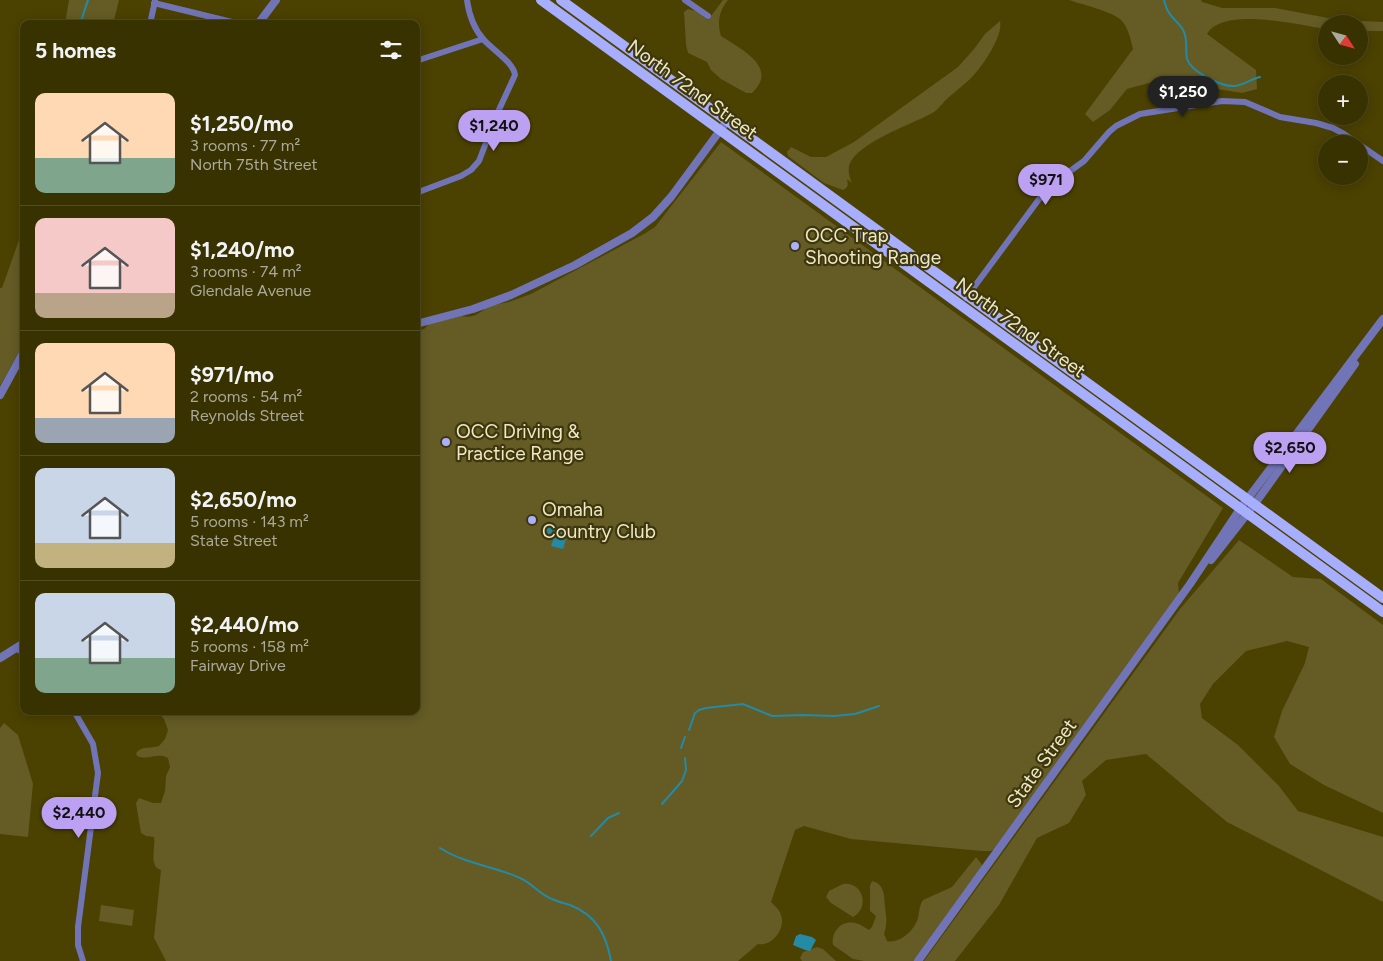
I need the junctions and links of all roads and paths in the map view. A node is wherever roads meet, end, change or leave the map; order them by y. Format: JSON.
{"nodes":[{"id":1,"x":276,"y":0,"type":"edge"},
{"id":2,"x":467,"y":0,"type":"edge"},
{"id":3,"x":541,"y":0,"type":"edge"},
{"id":4,"x":560,"y":0,"type":"edge"},
{"id":5,"x":686,"y":0,"type":"edge"},
{"id":6,"x":154,"y":2,"type":"edge"},
{"id":7,"x":708,"y":16,"type":"dead end"},
{"id":8,"x":151,"y":20,"type":"edge"},
{"id":9,"x":224,"y":20,"type":"edge"},
{"id":10,"x":261,"y":20,"type":"edge"},
{"id":11,"x":483,"y":39,"type":"junction"},
{"id":12,"x":420,"y":60,"type":"edge"},
{"id":13,"x":727,"y":122,"type":"junction"},
{"id":14,"x":1383,"y":161,"type":"edge"},
{"id":15,"x":420,"y":191,"type":"edge"},
{"id":16,"x":967,"y":296,"type":"junction"},
{"id":17,"x":961,"y":305,"type":"junction"},
{"id":18,"x":1383,"y":319,"type":"edge"},
{"id":19,"x":420,"y":323,"type":"edge"},
{"id":20,"x":20,"y":358,"type":"edge"},
{"id":21,"x":0,"y":395,"type":"edge"},
{"id":22,"x":1250,"y":502,"type":"junction"},
{"id":23,"x":1244,"y":512,"type":"junction"},
{"id":24,"x":1383,"y":598,"type":"edge"},
{"id":25,"x":1383,"y":612,"type":"edge"},
{"id":26,"x":20,"y":645,"type":"edge"},
{"id":27,"x":15,"y":648,"type":"junction"},
{"id":28,"x":20,"y":651,"type":"edge"},
{"id":29,"x":0,"y":658,"type":"edge"},
{"id":30,"x":76,"y":715,"type":"edge"},
{"id":31,"x":83,"y":961,"type":"edge"},
{"id":32,"x":918,"y":961,"type":"edge"}],
"edges":[{"from":1,"to":10,"type":"street"},
{"from":2,"to":11,"type":"street"},
{"from":3,"to":13,"type":"main road","name":"North 72nd Street"},
{"from":4,"to":13,"type":"main road","name":"North 72nd Street"},
{"from":5,"to":7,"type":"street"},
{"from":6,"to":8,"type":"street"},
{"from":6,"to":9,"type":"street"},
{"from":11,"to":12,"type":"street"},
{"from":11,"to":15,"type":"street"},
{"from":13,"to":16,"type":"main road","name":"North 72nd Street"},
{"from":13,"to":17,"type":"main road","name":"North 72nd Street"},
{"from":13,"to":19,"type":"street"},
{"from":14,"to":16,"type":"street"},
{"from":16,"to":17,"type":"street"},
{"from":16,"to":22,"type":"main road","name":"North 72nd Street"},
{"from":17,"to":23,"type":"main road","name":"North 72nd Street"},
{"from":18,"to":22,"type":"street","name":"State Street"},
{"from":20,"to":21,"type":"street"},
{"from":22,"to":23,"type":"street","name":"State Street"},
{"from":22,"to":24,"type":"main road","name":"North 72nd Street"},
{"from":23,"to":25,"type":"main road","name":"North 72nd Street"},
{"from":23,"to":32,"type":"street","name":"State Street"},
{"from":26,"to":27,"type":"street"},
{"from":27,"to":28,"type":"street"},
{"from":27,"to":29,"type":"street"},
{"from":30,"to":31,"type":"street"}]}
